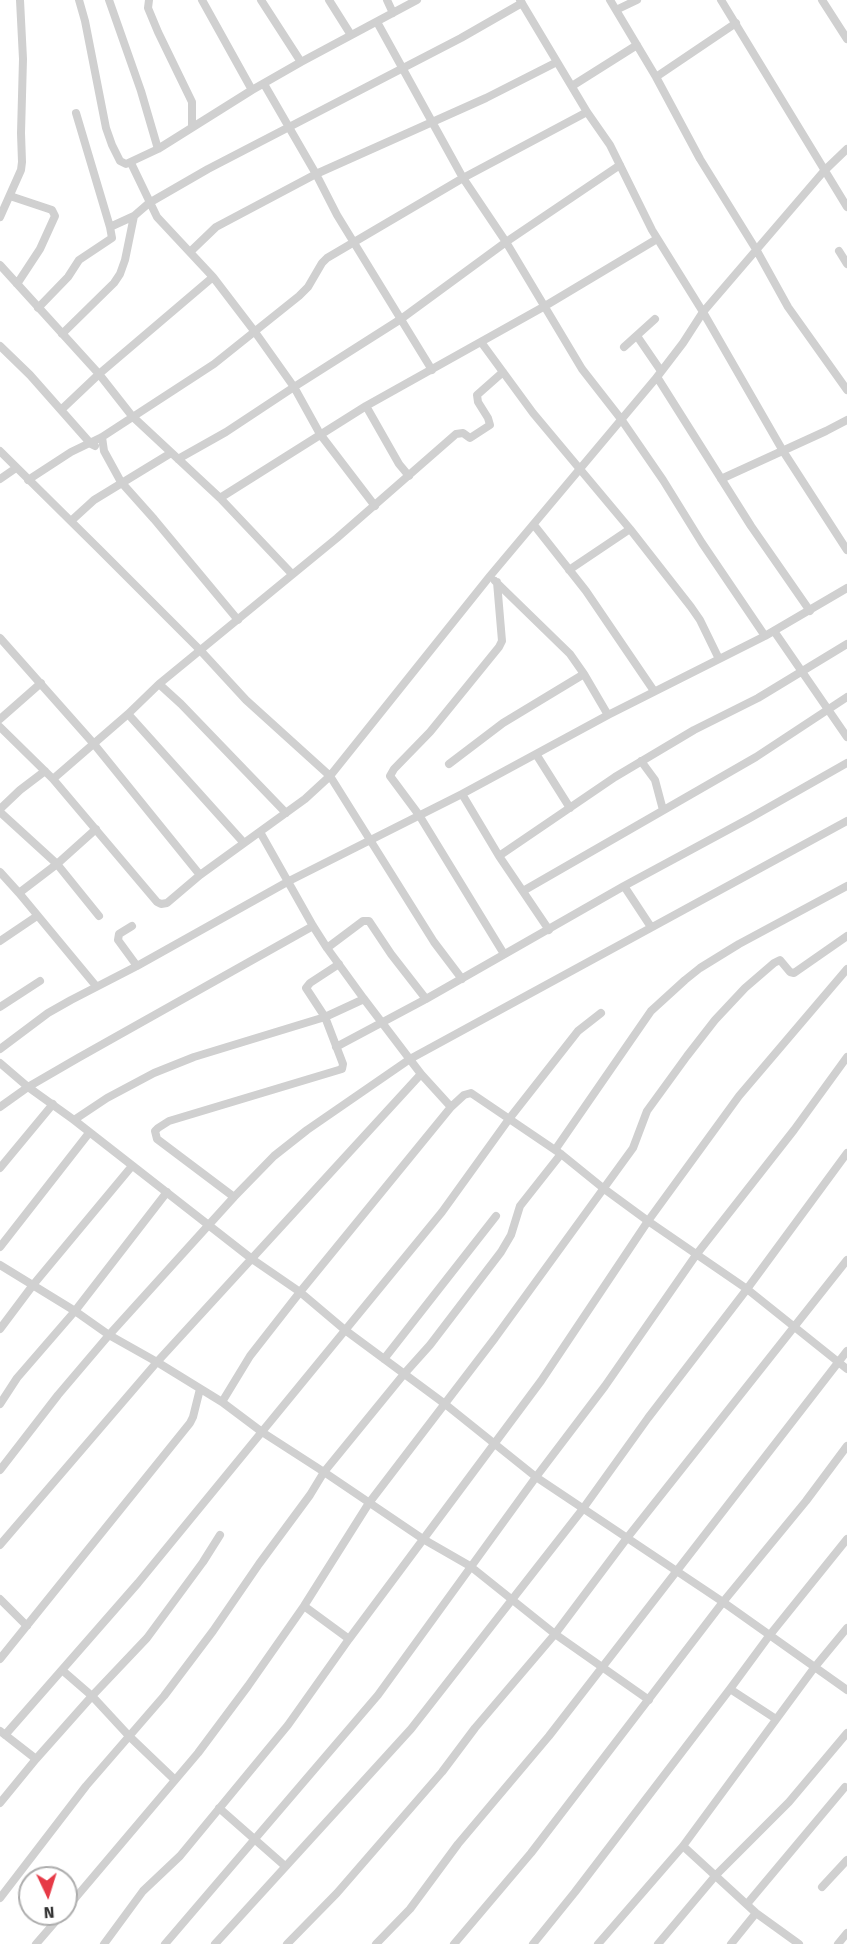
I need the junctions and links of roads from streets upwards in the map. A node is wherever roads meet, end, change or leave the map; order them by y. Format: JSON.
{"nodes":[{"id":1,"x":20,"y":0,"type":"edge"},
{"id":2,"x":79,"y":0,"type":"edge"},
{"id":3,"x":109,"y":0,"type":"edge"},
{"id":4,"x":149,"y":0,"type":"edge"},
{"id":5,"x":202,"y":0,"type":"edge"},
{"id":6,"x":261,"y":0,"type":"edge"},
{"id":7,"x":329,"y":0,"type":"edge"},
{"id":8,"x":387,"y":0,"type":"edge"},
{"id":9,"x":417,"y":0,"type":"edge"},
{"id":10,"x":610,"y":0,"type":"edge"},
{"id":11,"x":637,"y":0,"type":"edge"},
{"id":12,"x":720,"y":0,"type":"edge"},
{"id":13,"x":822,"y":0,"type":"edge"},
{"id":14,"x":521,"y":2,"type":"edge"},
{"id":15,"x":616,"y":10,"type":"junction"},
{"id":16,"x":393,"y":14,"type":"junction"},
{"id":17,"x":847,"y":18,"type":"edge"},
{"id":18,"x":377,"y":22,"type":"junction"},
{"id":19,"x":736,"y":23,"type":"junction"},
{"id":20,"x":837,"y":23,"type":"junction"},
{"id":21,"x":351,"y":35,"type":"junction"},
{"id":22,"x":847,"y":39,"type":"edge"},
{"id":23,"x":637,"y":45,"type":"junction"},
{"id":24,"x":301,"y":62,"type":"junction"},
{"id":25,"x":557,"y":62,"type":"junction"},
{"id":26,"x":402,"y":68,"type":"junction"},
{"id":27,"x":656,"y":77,"type":"junction"},
{"id":28,"x":264,"y":84,"type":"junction"},
{"id":29,"x":572,"y":86,"type":"junction"},
{"id":30,"x":252,"y":90,"type":"junction"},
{"id":31,"x":587,"y":112,"type":"junction"},
{"id":32,"x":76,"y":113,"type":"dead end"},
{"id":33,"x":433,"y":121,"type":"junction"},
{"id":34,"x":289,"y":126,"type":"junction"},
{"id":35,"x":192,"y":127,"type":"junction"},
{"id":36,"x":158,"y":149,"type":"junction"},
{"id":37,"x":847,"y":149,"type":"edge"},
{"id":38,"x":131,"y":163,"type":"junction"},
{"id":39,"x":620,"y":165,"type":"junction"},
{"id":40,"x":824,"y":171,"type":"junction"},
{"id":41,"x":316,"y":174,"type":"junction"},
{"id":42,"x":463,"y":178,"type":"junction"},
{"id":43,"x":10,"y":196,"type":"junction"},
{"id":44,"x":149,"y":203,"type":"junction"},
{"id":45,"x":847,"y":207,"type":"edge"},
{"id":46,"x":134,"y":216,"type":"junction"},
{"id":47,"x":0,"y":217,"type":"edge"},
{"id":48,"x":110,"y":228,"type":"junction"},
{"id":49,"x":657,"y":239,"type":"junction"},
{"id":50,"x":354,"y":242,"type":"junction"},
{"id":51,"x":506,"y":242,"type":"junction"},
{"id":52,"x":839,"y":251,"type":"dead end"},
{"id":53,"x":190,"y":252,"type":"junction"},
{"id":54,"x":757,"y":252,"type":"junction"},
{"id":55,"x":847,"y":264,"type":"edge"},
{"id":56,"x":0,"y":265,"type":"edge"},
{"id":57,"x":213,"y":277,"type":"junction"},
{"id":58,"x":17,"y":284,"type":"junction"},
{"id":59,"x":544,"y":306,"type":"junction"},
{"id":60,"x":38,"y":308,"type":"junction"},
{"id":61,"x":703,"y":312,"type":"junction"},
{"id":62,"x":401,"y":319,"type":"junction"},
{"id":63,"x":655,"y":319,"type":"dead end"},
{"id":64,"x":255,"y":332,"type":"junction"},
{"id":65,"x":62,"y":334,"type":"junction"},
{"id":66,"x":637,"y":336,"type":"junction"},
{"id":67,"x":481,"y":342,"type":"junction"},
{"id":68,"x":0,"y":346,"type":"edge"},
{"id":69,"x":624,"y":347,"type":"dead end"},
{"id":70,"x":432,"y":370,"type":"junction"},
{"id":71,"x":503,"y":372,"type":"junction"},
{"id":72,"x":99,"y":374,"type":"junction"},
{"id":73,"x":659,"y":374,"type":"junction"},
{"id":74,"x":294,"y":387,"type":"junction"},
{"id":75,"x":847,"y":390,"type":"edge"},
{"id":76,"x":366,"y":406,"type":"junction"},
{"id":77,"x":61,"y":410,"type":"junction"},
{"id":78,"x":132,"y":416,"type":"junction"},
{"id":79,"x":621,"y":420,"type":"junction"},
{"id":80,"x":847,"y":420,"type":"edge"},
{"id":81,"x":320,"y":434,"type":"junction"},
{"id":82,"x":102,"y":437,"type":"junction"},
{"id":83,"x":91,"y":444,"type":"junction"},
{"id":84,"x":0,"y":451,"type":"edge"},
{"id":85,"x":104,"y":451,"type":"junction"},
{"id":86,"x":783,"y":451,"type":"junction"},
{"id":87,"x":175,"y":456,"type":"junction"},
{"id":88,"x":16,"y":468,"type":"junction"},
{"id":89,"x":580,"y":470,"type":"junction"},
{"id":90,"x":409,"y":476,"type":"junction"},
{"id":91,"x":0,"y":479,"type":"edge"},
{"id":92,"x":721,"y":479,"type":"junction"},
{"id":93,"x":28,"y":480,"type":"junction"},
{"id":94,"x":121,"y":482,"type":"junction"},
{"id":95,"x":220,"y":498,"type":"junction"},
{"id":96,"x":375,"y":506,"type":"junction"},
{"id":97,"x":71,"y":521,"type":"junction"},
{"id":98,"x":534,"y":525,"type":"junction"},
{"id":99,"x":630,"y":529,"type":"junction"},
{"id":100,"x":847,"y":550,"type":"edge"},
{"id":101,"x":569,"y":570,"type":"junction"},
{"id":102,"x":292,"y":574,"type":"junction"},
{"id":103,"x":493,"y":579,"type":"junction"},
{"id":104,"x":847,"y":588,"type":"edge"},
{"id":105,"x":810,"y":611,"type":"junction"},
{"id":106,"x":238,"y":620,"type":"junction"},
{"id":107,"x":774,"y":631,"type":"junction"},
{"id":108,"x":765,"y":636,"type":"junction"},
{"id":109,"x":0,"y":638,"type":"edge"},
{"id":110,"x":847,"y":644,"type":"edge"},
{"id":111,"x":200,"y":650,"type":"junction"},
{"id":112,"x":719,"y":659,"type":"junction"},
{"id":113,"x":803,"y":672,"type":"junction"},
{"id":114,"x":584,"y":674,"type":"junction"},
{"id":115,"x":41,"y":683,"type":"junction"},
{"id":116,"x":159,"y":684,"type":"junction"},
{"id":117,"x":654,"y":691,"type":"junction"},
{"id":118,"x":847,"y":697,"type":"edge"},
{"id":119,"x":827,"y":709,"type":"junction"},
{"id":120,"x":128,"y":714,"type":"junction"},
{"id":121,"x":608,"y":715,"type":"junction"},
{"id":122,"x":0,"y":719,"type":"edge"},
{"id":123,"x":0,"y":727,"type":"edge"},
{"id":124,"x":847,"y":737,"type":"edge"},
{"id":125,"x":94,"y":744,"type":"junction"},
{"id":126,"x":536,"y":754,"type":"junction"},
{"id":127,"x":641,"y":761,"type":"junction"},
{"id":128,"x":847,"y":763,"type":"edge"},
{"id":129,"x":449,"y":764,"type":"dead end"},
{"id":130,"x":45,"y":771,"type":"junction"},
{"id":131,"x":330,"y":776,"type":"junction"},
{"id":132,"x":53,"y":779,"type":"junction"},
{"id":133,"x":462,"y":794,"type":"junction"},
{"id":134,"x":570,"y":808,"type":"junction"},
{"id":135,"x":663,"y":810,"type":"junction"},
{"id":136,"x":0,"y":811,"type":"edge"},
{"id":137,"x":286,"y":813,"type":"junction"},
{"id":138,"x":419,"y":815,"type":"junction"},
{"id":139,"x":847,"y":821,"type":"edge"},
{"id":140,"x":96,"y":829,"type":"junction"},
{"id":141,"x":260,"y":832,"type":"junction"},
{"id":142,"x":371,"y":840,"type":"junction"},
{"id":143,"x":244,"y":843,"type":"junction"},
{"id":144,"x":499,"y":856,"type":"junction"},
{"id":145,"x":57,"y":864,"type":"junction"},
{"id":146,"x":200,"y":875,"type":"junction"},
{"id":147,"x":2,"y":877,"type":"edge"},
{"id":148,"x":289,"y":881,"type":"junction"},
{"id":149,"x":624,"y":886,"type":"junction"},
{"id":150,"x":847,"y":886,"type":"edge"},
{"id":151,"x":523,"y":891,"type":"junction"},
{"id":152,"x":20,"y":892,"type":"junction"},
{"id":153,"x":37,"y":916,"type":"junction"},
{"id":154,"x":99,"y":916,"type":"dead end"},
{"id":155,"x":132,"y":926,"type":"dead end"},
{"id":156,"x":313,"y":926,"type":"junction"},
{"id":157,"x":651,"y":927,"type":"junction"},
{"id":158,"x":549,"y":930,"type":"junction"},
{"id":159,"x":847,"y":936,"type":"edge"},
{"id":160,"x":0,"y":941,"type":"edge"},
{"id":161,"x":327,"y":948,"type":"junction"},
{"id":162,"x":504,"y":954,"type":"junction"},
{"id":163,"x":339,"y":964,"type":"junction"},
{"id":164,"x":137,"y":966,"type":"junction"},
{"id":165,"x":847,"y":969,"type":"edge"},
{"id":166,"x":462,"y":979,"type":"junction"},
{"id":167,"x":40,"y":981,"type":"dead end"},
{"id":168,"x":96,"y":986,"type":"junction"},
{"id":169,"x":364,"y":999,"type":"junction"},
{"id":170,"x":426,"y":999,"type":"junction"},
{"id":171,"x":0,"y":1007,"type":"edge"},
{"id":172,"x":600,"y":1013,"type":"dead end"},
{"id":173,"x":325,"y":1017,"type":"junction"},
{"id":174,"x":381,"y":1022,"type":"junction"},
{"id":175,"x":336,"y":1047,"type":"junction"},
{"id":176,"x":0,"y":1049,"type":"edge"},
{"id":177,"x":847,"y":1058,"type":"edge"},
{"id":178,"x":411,"y":1059,"type":"junction"},
{"id":179,"x":0,"y":1063,"type":"edge"},
{"id":180,"x":421,"y":1074,"type":"junction"},
{"id":181,"x":28,"y":1087,"type":"junction"},
{"id":182,"x":53,"y":1104,"type":"junction"},
{"id":183,"x":0,"y":1107,"type":"edge"},
{"id":184,"x":451,"y":1107,"type":"junction"},
{"id":185,"x":509,"y":1119,"type":"junction"},
{"id":186,"x":74,"y":1120,"type":"junction"},
{"id":187,"x":89,"y":1132,"type":"junction"},
{"id":188,"x":558,"y":1152,"type":"junction"},
{"id":189,"x":847,"y":1153,"type":"edge"},
{"id":190,"x":132,"y":1166,"type":"junction"},
{"id":191,"x":0,"y":1168,"type":"edge"},
{"id":192,"x":603,"y":1188,"type":"junction"},
{"id":193,"x":167,"y":1192,"type":"junction"},
{"id":194,"x":234,"y":1197,"type":"junction"},
{"id":195,"x":496,"y":1216,"type":"dead end"},
{"id":196,"x":648,"y":1221,"type":"junction"},
{"id":197,"x":209,"y":1225,"type":"junction"},
{"id":198,"x":0,"y":1247,"type":"edge"},
{"id":199,"x":696,"y":1255,"type":"junction"},
{"id":200,"x":252,"y":1259,"type":"junction"},
{"id":201,"x":847,"y":1260,"type":"edge"},
{"id":202,"x":0,"y":1265,"type":"edge"},
{"id":203,"x":33,"y":1285,"type":"junction"},
{"id":204,"x":747,"y":1289,"type":"junction"},
{"id":205,"x":300,"y":1292,"type":"junction"},
{"id":206,"x":75,"y":1311,"type":"junction"},
{"id":207,"x":795,"y":1326,"type":"junction"},
{"id":208,"x":0,"y":1329,"type":"edge"},
{"id":209,"x":345,"y":1330,"type":"junction"},
{"id":210,"x":109,"y":1335,"type":"junction"},
{"id":211,"x":847,"y":1351,"type":"edge"},
{"id":212,"x":384,"y":1359,"type":"junction"},
{"id":213,"x":157,"y":1362,"type":"junction"},
{"id":214,"x":838,"y":1362,"type":"junction"},
{"id":215,"x":847,"y":1369,"type":"edge"},
{"id":216,"x":404,"y":1374,"type":"junction"},
{"id":217,"x":200,"y":1389,"type":"junction"},
{"id":218,"x":222,"y":1402,"type":"junction"},
{"id":219,"x":0,"y":1404,"type":"edge"},
{"id":220,"x":445,"y":1404,"type":"junction"},
{"id":221,"x":262,"y":1432,"type":"junction"},
{"id":222,"x":494,"y":1444,"type":"junction"},
{"id":223,"x":847,"y":1446,"type":"edge"},
{"id":224,"x":0,"y":1470,"type":"edge"},
{"id":225,"x":324,"y":1472,"type":"junction"},
{"id":226,"x":536,"y":1477,"type":"junction"},
{"id":227,"x":369,"y":1503,"type":"junction"},
{"id":228,"x":582,"y":1510,"type":"junction"},
{"id":229,"x":220,"y":1535,"type":"dead end"},
{"id":230,"x":627,"y":1538,"type":"junction"},
{"id":231,"x":423,"y":1539,"type":"junction"},
{"id":232,"x":847,"y":1539,"type":"edge"},
{"id":233,"x":0,"y":1545,"type":"edge"},
{"id":234,"x":470,"y":1566,"type":"junction"},
{"id":235,"x":676,"y":1571,"type":"junction"},
{"id":236,"x":0,"y":1599,"type":"edge"},
{"id":237,"x":512,"y":1600,"type":"junction"},
{"id":238,"x":723,"y":1602,"type":"junction"},
{"id":239,"x":304,"y":1606,"type":"junction"},
{"id":240,"x":27,"y":1626,"type":"junction"},
{"id":241,"x":847,"y":1628,"type":"edge"},
{"id":242,"x":555,"y":1634,"type":"junction"},
{"id":243,"x":769,"y":1636,"type":"junction"},
{"id":244,"x":349,"y":1639,"type":"junction"},
{"id":245,"x":0,"y":1659,"type":"edge"},
{"id":246,"x":601,"y":1667,"type":"junction"},
{"id":247,"x":814,"y":1668,"type":"junction"},
{"id":248,"x":62,"y":1670,"type":"junction"},
{"id":249,"x":730,"y":1689,"type":"junction"},
{"id":250,"x":847,"y":1690,"type":"edge"},
{"id":251,"x":92,"y":1696,"type":"junction"},
{"id":252,"x":649,"y":1700,"type":"junction"},
{"id":253,"x":776,"y":1719,"type":"junction"},
{"id":254,"x":121,"y":1728,"type":"junction"},
{"id":255,"x":3,"y":1733,"type":"edge"},
{"id":256,"x":847,"y":1733,"type":"edge"},
{"id":257,"x":129,"y":1736,"type":"junction"},
{"id":258,"x":122,"y":1744,"type":"junction"},
{"id":259,"x":36,"y":1759,"type":"junction"},
{"id":260,"x":175,"y":1780,"type":"junction"},
{"id":261,"x":845,"y":1788,"type":"dead end"},
{"id":262,"x":1,"y":1800,"type":"edge"},
{"id":263,"x":219,"y":1808,"type":"junction"},
{"id":264,"x":253,"y":1840,"type":"junction"},
{"id":265,"x":683,"y":1846,"type":"junction"},
{"id":266,"x":847,"y":1860,"type":"edge"},
{"id":267,"x":285,"y":1866,"type":"junction"},
{"id":268,"x":716,"y":1875,"type":"junction"},
{"id":269,"x":822,"y":1887,"type":"dead end"},
{"id":270,"x":78,"y":1896,"type":"edge"},
{"id":271,"x":0,"y":1898,"type":"edge"},
{"id":272,"x":747,"y":1904,"type":"junction"},
{"id":273,"x":756,"y":1912,"type":"junction"},
{"id":274,"x":52,"y":1926,"type":"edge"},
{"id":275,"x":847,"y":1933,"type":"edge"},
{"id":276,"x":36,"y":1944,"type":"edge"},
{"id":277,"x":104,"y":1944,"type":"edge"},
{"id":278,"x":165,"y":1944,"type":"edge"},
{"id":279,"x":215,"y":1944,"type":"edge"},
{"id":280,"x":287,"y":1944,"type":"edge"},
{"id":281,"x":376,"y":1944,"type":"edge"},
{"id":282,"x":454,"y":1944,"type":"edge"},
{"id":283,"x":533,"y":1944,"type":"edge"},
{"id":284,"x":598,"y":1944,"type":"edge"},
{"id":285,"x":658,"y":1944,"type":"edge"},
{"id":286,"x":731,"y":1944,"type":"edge"},
{"id":287,"x":799,"y":1944,"type":"edge"},
{"id":288,"x":838,"y":1944,"type":"edge"}],
"edges":[{"from":1,"to":43,"type":"street"},
{"from":2,"to":38,"type":"street"},
{"from":3,"to":36,"type":"street"},
{"from":4,"to":35,"type":"street"},
{"from":5,"to":30,"type":"street"},
{"from":6,"to":24,"type":"street"},
{"from":7,"to":21,"type":"street"},
{"from":8,"to":16,"type":"street"},
{"from":9,"to":16,"type":"street"},
{"from":10,"to":15,"type":"street"},
{"from":11,"to":15,"type":"street"},
{"from":12,"to":19,"type":"street"},
{"from":13,"to":20,"type":"street"},
{"from":14,"to":25,"type":"street"},
{"from":14,"to":26,"type":"street"},
{"from":15,"to":23,"type":"street"},
{"from":16,"to":18,"type":"street"},
{"from":17,"to":20,"type":"street"},
{"from":18,"to":21,"type":"street"},
{"from":18,"to":26,"type":"street"},
{"from":19,"to":27,"type":"street"},
{"from":19,"to":40,"type":"street"},
{"from":20,"to":22,"type":"street"},
{"from":21,"to":24,"type":"street"},
{"from":23,"to":27,"type":"street"},
{"from":23,"to":29,"type":"street"},
{"from":24,"to":28,"type":"street"},
{"from":25,"to":29,"type":"street"},
{"from":25,"to":33,"type":"street"},
{"from":26,"to":33,"type":"street"},
{"from":26,"to":34,"type":"street"},
{"from":27,"to":54,"type":"street"},
{"from":28,"to":30,"type":"street"},
{"from":28,"to":34,"type":"street"},
{"from":29,"to":31,"type":"street"},
{"from":30,"to":35,"type":"street"},
{"from":31,"to":39,"type":"street"},
{"from":31,"to":42,"type":"street"},
{"from":32,"to":48,"type":"street"},
{"from":33,"to":41,"type":"street"},
{"from":33,"to":42,"type":"street"},
{"from":34,"to":41,"type":"street"},
{"from":34,"to":44,"type":"street"},
{"from":35,"to":36,"type":"street"},
{"from":36,"to":38,"type":"street"},
{"from":37,"to":40,"type":"street"},
{"from":38,"to":44,"type":"street"},
{"from":39,"to":49,"type":"street"},
{"from":39,"to":51,"type":"street"},
{"from":40,"to":45,"type":"street"},
{"from":40,"to":54,"type":"street"},
{"from":41,"to":50,"type":"street"},
{"from":41,"to":53,"type":"street"},
{"from":42,"to":50,"type":"street"},
{"from":42,"to":51,"type":"street"},
{"from":43,"to":47,"type":"street"},
{"from":43,"to":58,"type":"street"},
{"from":44,"to":46,"type":"street"},
{"from":44,"to":53,"type":"street"},
{"from":46,"to":48,"type":"street"},
{"from":46,"to":65,"type":"street"},
{"from":48,"to":60,"type":"street"},
{"from":49,"to":59,"type":"street"},
{"from":49,"to":61,"type":"street"},
{"from":50,"to":62,"type":"street"},
{"from":50,"to":64,"type":"street"},
{"from":51,"to":59,"type":"street"},
{"from":51,"to":62,"type":"street"},
{"from":52,"to":55,"type":"street"},
{"from":53,"to":57,"type":"street"},
{"from":54,"to":61,"type":"street"},
{"from":54,"to":75,"type":"street"},
{"from":56,"to":58,"type":"street"},
{"from":57,"to":64,"type":"street"},
{"from":57,"to":72,"type":"street"},
{"from":58,"to":60,"type":"street"},
{"from":59,"to":67,"type":"street"},
{"from":59,"to":79,"type":"street"},
{"from":60,"to":65,"type":"street"},
{"from":61,"to":73,"type":"street"},
{"from":61,"to":86,"type":"street"},
{"from":62,"to":70,"type":"street"},
{"from":62,"to":74,"type":"street"},
{"from":63,"to":66,"type":"street"},
{"from":64,"to":74,"type":"street"},
{"from":64,"to":78,"type":"street"},
{"from":65,"to":72,"type":"street"},
{"from":66,"to":69,"type":"street"},
{"from":66,"to":73,"type":"street"},
{"from":67,"to":70,"type":"street"},
{"from":67,"to":71,"type":"street"},
{"from":68,"to":77,"type":"street"},
{"from":70,"to":76,"type":"street"},
{"from":71,"to":89,"type":"street"},
{"from":71,"to":90,"type":"street"},
{"from":72,"to":77,"type":"street"},
{"from":72,"to":78,"type":"street"},
{"from":73,"to":79,"type":"street"},
{"from":73,"to":92,"type":"street"},
{"from":74,"to":81,"type":"street"},
{"from":74,"to":87,"type":"street"},
{"from":76,"to":81,"type":"street"},
{"from":76,"to":90,"type":"street"},
{"from":77,"to":83,"type":"street"},
{"from":78,"to":82,"type":"street"},
{"from":78,"to":87,"type":"street"},
{"from":79,"to":89,"type":"street"},
{"from":79,"to":108,"type":"street"},
{"from":80,"to":86,"type":"street"},
{"from":81,"to":95,"type":"street"},
{"from":81,"to":96,"type":"street"},
{"from":82,"to":83,"type":"street"},
{"from":82,"to":85,"type":"street"},
{"from":83,"to":85,"type":"street"},
{"from":83,"to":93,"type":"street"},
{"from":84,"to":88,"type":"street"},
{"from":85,"to":94,"type":"street"},
{"from":86,"to":92,"type":"street"},
{"from":86,"to":100,"type":"street"},
{"from":87,"to":94,"type":"street"},
{"from":87,"to":95,"type":"street"},
{"from":88,"to":91,"type":"street"},
{"from":88,"to":93,"type":"street"},
{"from":89,"to":98,"type":"street"},
{"from":89,"to":99,"type":"street"},
{"from":90,"to":96,"type":"street"},
{"from":92,"to":105,"type":"street"},
{"from":93,"to":97,"type":"street"},
{"from":94,"to":97,"type":"street"},
{"from":94,"to":106,"type":"street"},
{"from":95,"to":102,"type":"street"},
{"from":96,"to":102,"type":"street"},
{"from":97,"to":111,"type":"street"},
{"from":98,"to":101,"type":"street"},
{"from":98,"to":103,"type":"street"},
{"from":99,"to":101,"type":"street"},
{"from":99,"to":112,"type":"street"},
{"from":101,"to":117,"type":"street"},
{"from":102,"to":106,"type":"street"},
{"from":103,"to":114,"type":"street"},
{"from":103,"to":131,"type":"street"},
{"from":103,"to":138,"type":"street"},
{"from":104,"to":105,"type":"street"},
{"from":105,"to":107,"type":"street"},
{"from":106,"to":111,"type":"street"},
{"from":107,"to":108,"type":"street"},
{"from":107,"to":113,"type":"street"},
{"from":108,"to":112,"type":"street"},
{"from":109,"to":115,"type":"street"},
{"from":110,"to":113,"type":"street"},
{"from":111,"to":116,"type":"street"},
{"from":111,"to":131,"type":"street"},
{"from":112,"to":117,"type":"street"},
{"from":113,"to":119,"type":"street"},
{"from":113,"to":127,"type":"street"},
{"from":114,"to":121,"type":"street"},
{"from":114,"to":129,"type":"street"},
{"from":115,"to":122,"type":"street"},
{"from":115,"to":125,"type":"street"},
{"from":116,"to":120,"type":"street"},
{"from":116,"to":137,"type":"street"},
{"from":117,"to":121,"type":"street"},
{"from":118,"to":119,"type":"street"},
{"from":119,"to":124,"type":"street"},
{"from":119,"to":135,"type":"street"},
{"from":120,"to":125,"type":"street"},
{"from":120,"to":143,"type":"street"},
{"from":121,"to":126,"type":"street"},
{"from":123,"to":130,"type":"street"},
{"from":125,"to":132,"type":"street"},
{"from":125,"to":146,"type":"street"},
{"from":126,"to":133,"type":"street"},
{"from":126,"to":134,"type":"street"},
{"from":127,"to":134,"type":"street"},
{"from":127,"to":135,"type":"street"},
{"from":128,"to":149,"type":"street"},
{"from":130,"to":132,"type":"street"},
{"from":130,"to":136,"type":"street"},
{"from":131,"to":137,"type":"street"},
{"from":131,"to":142,"type":"street"},
{"from":132,"to":140,"type":"street"},
{"from":133,"to":138,"type":"street"},
{"from":133,"to":144,"type":"street"},
{"from":134,"to":144,"type":"street"},
{"from":135,"to":151,"type":"street"},
{"from":136,"to":145,"type":"street"},
{"from":137,"to":141,"type":"street"},
{"from":138,"to":142,"type":"street"},
{"from":138,"to":162,"type":"street"},
{"from":139,"to":157,"type":"street"},
{"from":140,"to":145,"type":"street"},
{"from":140,"to":146,"type":"street"},
{"from":141,"to":143,"type":"street"},
{"from":141,"to":148,"type":"street"},
{"from":142,"to":148,"type":"street"},
{"from":142,"to":166,"type":"street"},
{"from":143,"to":146,"type":"street"},
{"from":144,"to":151,"type":"street"},
{"from":145,"to":152,"type":"street"},
{"from":145,"to":154,"type":"street"},
{"from":147,"to":152,"type":"street"},
{"from":148,"to":156,"type":"street"},
{"from":148,"to":164,"type":"street"},
{"from":149,"to":157,"type":"street"},
{"from":149,"to":158,"type":"street"},
{"from":150,"to":188,"type":"street"},
{"from":151,"to":158,"type":"street"},
{"from":152,"to":153,"type":"street"},
{"from":153,"to":160,"type":"street"},
{"from":153,"to":168,"type":"street"},
{"from":155,"to":164,"type":"street"},
{"from":156,"to":161,"type":"street"},
{"from":156,"to":181,"type":"street"},
{"from":157,"to":178,"type":"street"},
{"from":158,"to":162,"type":"street"},
{"from":159,"to":192,"type":"street"},
{"from":161,"to":163,"type":"street"},
{"from":161,"to":170,"type":"street"},
{"from":162,"to":166,"type":"street"},
{"from":163,"to":169,"type":"street"},
{"from":163,"to":173,"type":"street"},
{"from":164,"to":168,"type":"street"},
{"from":165,"to":196,"type":"street"},
{"from":166,"to":170,"type":"street"},
{"from":167,"to":171,"type":"street"},
{"from":168,"to":176,"type":"street"},
{"from":169,"to":173,"type":"street"},
{"from":169,"to":174,"type":"street"},
{"from":170,"to":174,"type":"street"},
{"from":172,"to":185,"type":"street"},
{"from":173,"to":175,"type":"street"},
{"from":173,"to":186,"type":"street"},
{"from":174,"to":175,"type":"street"},
{"from":174,"to":178,"type":"street"},
{"from":175,"to":194,"type":"street"},
{"from":177,"to":199,"type":"street"},
{"from":178,"to":180,"type":"street"},
{"from":178,"to":194,"type":"street"},
{"from":179,"to":181,"type":"street"},
{"from":180,"to":184,"type":"street"},
{"from":180,"to":200,"type":"street"},
{"from":181,"to":182,"type":"street"},
{"from":181,"to":183,"type":"street"},
{"from":182,"to":186,"type":"street"},
{"from":182,"to":191,"type":"street"},
{"from":184,"to":185,"type":"street"},
{"from":184,"to":205,"type":"street"},
{"from":185,"to":188,"type":"street"},
{"from":185,"to":209,"type":"street"},
{"from":186,"to":187,"type":"street"},
{"from":187,"to":190,"type":"street"},
{"from":187,"to":198,"type":"street"},
{"from":188,"to":192,"type":"street"},
{"from":188,"to":216,"type":"street"},
{"from":189,"to":204,"type":"street"},
{"from":190,"to":193,"type":"street"},
{"from":190,"to":203,"type":"street"},
{"from":192,"to":196,"type":"street"},
{"from":192,"to":220,"type":"street"},
{"from":193,"to":197,"type":"street"},
{"from":193,"to":206,"type":"street"},
{"from":194,"to":197,"type":"street"},
{"from":195,"to":212,"type":"street"},
{"from":196,"to":199,"type":"street"},
{"from":196,"to":222,"type":"street"},
{"from":197,"to":200,"type":"street"},
{"from":197,"to":210,"type":"street"},
{"from":199,"to":204,"type":"street"},
{"from":199,"to":226,"type":"street"},
{"from":200,"to":205,"type":"street"},
{"from":200,"to":213,"type":"street"},
{"from":201,"to":207,"type":"street"},
{"from":202,"to":203,"type":"street"},
{"from":203,"to":206,"type":"street"},
{"from":203,"to":208,"type":"street"},
{"from":204,"to":207,"type":"street"},
{"from":204,"to":228,"type":"street"},
{"from":205,"to":209,"type":"street"},
{"from":205,"to":218,"type":"street"},
{"from":206,"to":210,"type":"street"},
{"from":206,"to":219,"type":"street"},
{"from":207,"to":214,"type":"street"},
{"from":207,"to":230,"type":"street"},
{"from":209,"to":212,"type":"street"},
{"from":209,"to":221,"type":"street"},
{"from":210,"to":213,"type":"street"},
{"from":210,"to":224,"type":"street"},
{"from":211,"to":214,"type":"street"},
{"from":212,"to":216,"type":"street"},
{"from":213,"to":217,"type":"street"},
{"from":213,"to":233,"type":"street"},
{"from":214,"to":215,"type":"street"},
{"from":214,"to":235,"type":"street"},
{"from":216,"to":220,"type":"street"},
{"from":216,"to":225,"type":"street"},
{"from":217,"to":218,"type":"street"},
{"from":217,"to":240,"type":"street"},
{"from":218,"to":221,"type":"street"},
{"from":220,"to":222,"type":"street"},
{"from":220,"to":227,"type":"street"},
{"from":221,"to":225,"type":"street"},
{"from":221,"to":248,"type":"street"},
{"from":222,"to":226,"type":"street"},
{"from":222,"to":231,"type":"street"},
{"from":223,"to":238,"type":"street"},
{"from":225,"to":227,"type":"street"},
{"from":225,"to":257,"type":"street"},
{"from":226,"to":228,"type":"street"},
{"from":226,"to":234,"type":"street"},
{"from":227,"to":231,"type":"street"},
{"from":227,"to":239,"type":"street"},
{"from":228,"to":230,"type":"street"},
{"from":228,"to":237,"type":"street"},
{"from":229,"to":251,"type":"street"},
{"from":230,"to":235,"type":"street"},
{"from":230,"to":242,"type":"street"},
{"from":231,"to":234,"type":"street"},
{"from":231,"to":244,"type":"street"},
{"from":232,"to":243,"type":"street"},
{"from":234,"to":237,"type":"street"},
{"from":234,"to":264,"type":"street"},
{"from":235,"to":238,"type":"street"},
{"from":235,"to":246,"type":"street"},
{"from":236,"to":240,"type":"street"},
{"from":237,"to":242,"type":"street"},
{"from":237,"to":267,"type":"street"},
{"from":238,"to":243,"type":"street"},
{"from":238,"to":252,"type":"street"},
{"from":239,"to":244,"type":"street"},
{"from":239,"to":260,"type":"street"},
{"from":240,"to":245,"type":"street"},
{"from":241,"to":247,"type":"street"},
{"from":242,"to":246,"type":"street"},
{"from":242,"to":280,"type":"street"},
{"from":243,"to":247,"type":"street"},
{"from":243,"to":249,"type":"street"},
{"from":244,"to":263,"type":"street"},
{"from":246,"to":252,"type":"street"},
{"from":246,"to":281,"type":"street"},
{"from":247,"to":250,"type":"street"},
{"from":247,"to":253,"type":"street"},
{"from":248,"to":251,"type":"street"},
{"from":248,"to":255,"type":"street"},
{"from":249,"to":253,"type":"street"},
{"from":249,"to":283,"type":"street"},
{"from":251,"to":254,"type":"street"},
{"from":251,"to":259,"type":"street"},
{"from":252,"to":282,"type":"street"},
{"from":253,"to":265,"type":"street"},
{"from":254,"to":257,"type":"street"},
{"from":254,"to":258,"type":"street"},
{"from":255,"to":259,"type":"street"},
{"from":256,"to":268,"type":"street"},
{"from":257,"to":258,"type":"street"},
{"from":257,"to":260,"type":"street"},
{"from":258,"to":271,"type":"street"},
{"from":259,"to":262,"type":"street"},
{"from":260,"to":270,"type":"street"},
{"from":261,"to":272,"type":"street"},
{"from":263,"to":264,"type":"street"},
{"from":263,"to":277,"type":"street"},
{"from":264,"to":267,"type":"street"},
{"from":264,"to":278,"type":"street"},
{"from":265,"to":268,"type":"street"},
{"from":265,"to":284,"type":"street"},
{"from":266,"to":269,"type":"street"},
{"from":267,"to":279,"type":"street"},
{"from":268,"to":272,"type":"street"},
{"from":268,"to":285,"type":"street"},
{"from":272,"to":273,"type":"street"},
{"from":273,"to":286,"type":"street"},
{"from":273,"to":287,"type":"street"},
{"from":274,"to":276,"type":"street"},
{"from":275,"to":288,"type":"street"}]}
